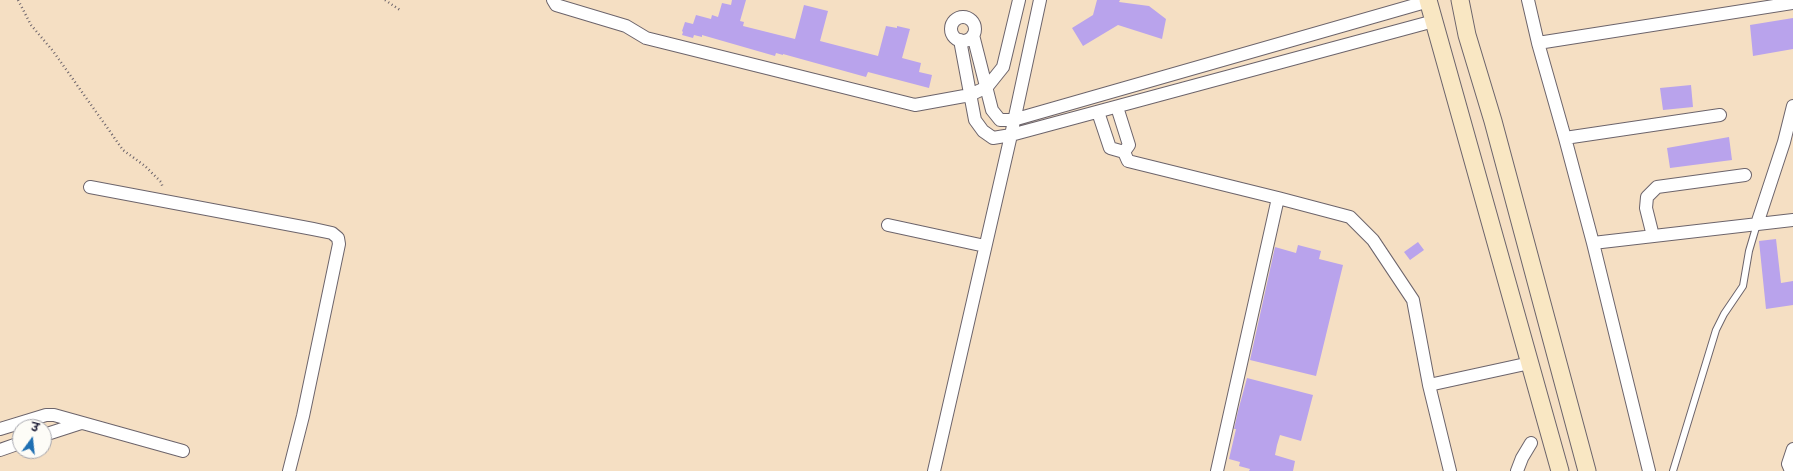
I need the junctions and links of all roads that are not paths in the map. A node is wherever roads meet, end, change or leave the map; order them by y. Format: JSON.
{"nodes":[{"id":1,"x":553,"y":0,"type":"edge"},
{"id":2,"x":1019,"y":0,"type":"edge"},
{"id":3,"x":1040,"y":0,"type":"edge"},
{"id":4,"x":1428,"y":0,"type":"edge"},
{"id":5,"x":1460,"y":0,"type":"edge"},
{"id":6,"x":1528,"y":0,"type":"edge"},
{"id":7,"x":1793,"y":3,"type":"edge"},
{"id":8,"x":1434,"y":22,"type":"junction"},
{"id":9,"x":974,"y":35,"type":"junction"},
{"id":10,"x":960,"y":40,"type":"junction"},
{"id":11,"x":1538,"y":43,"type":"junction"},
{"id":12,"x":987,"y":87,"type":"junction"},
{"id":13,"x":970,"y":95,"type":"junction"},
{"id":14,"x":1793,"y":106,"type":"edge"},
{"id":15,"x":1117,"y":107,"type":"junction"},
{"id":16,"x":1098,"y":112,"type":"junction"},
{"id":17,"x":1720,"y":115,"type":"dead end"},
{"id":18,"x":1013,"y":120,"type":"junction"},
{"id":19,"x":1011,"y":135,"type":"junction"},
{"id":20,"x":1565,"y":138,"type":"junction"},
{"id":21,"x":1124,"y":152,"type":"junction"},
{"id":22,"x":1745,"y":175,"type":"dead end"},
{"id":23,"x":90,"y":187,"type":"dead end"},
{"id":24,"x":1278,"y":198,"type":"junction"},
{"id":25,"x":1793,"y":220,"type":"edge"},
{"id":26,"x":1757,"y":224,"type":"junction"},
{"id":27,"x":888,"y":225,"type":"dead end"},
{"id":28,"x":1653,"y":236,"type":"junction"},
{"id":29,"x":1593,"y":243,"type":"junction"},
{"id":30,"x":985,"y":246,"type":"junction"},
{"id":31,"x":1530,"y":363,"type":"junction"},
{"id":32,"x":1429,"y":385,"type":"junction"},
{"id":33,"x":81,"y":423,"type":"junction"},
{"id":34,"x":0,"y":429,"type":"edge"},
{"id":35,"x":52,"y":432,"type":"edge"},
{"id":36,"x":1532,"y":443,"type":"dead end"},
{"id":37,"x":12,"y":446,"type":"edge"},
{"id":38,"x":1793,"y":449,"type":"edge"},
{"id":39,"x":0,"y":450,"type":"edge"},
{"id":40,"x":183,"y":451,"type":"dead end"},
{"id":41,"x":289,"y":471,"type":"edge"},
{"id":42,"x":934,"y":471,"type":"edge"},
{"id":43,"x":1217,"y":471,"type":"edge"},
{"id":44,"x":1450,"y":471,"type":"edge"},
{"id":45,"x":1517,"y":471,"type":"edge"},
{"id":46,"x":1560,"y":471,"type":"edge"},
{"id":47,"x":1586,"y":471,"type":"edge"},
{"id":48,"x":1649,"y":471,"type":"edge"},
{"id":49,"x":1673,"y":471,"type":"edge"},
{"id":50,"x":1791,"y":471,"type":"edge"}],
"edges":[{"from":1,"to":13,"type":"street"},
{"from":2,"to":12,"type":"street"},
{"from":3,"to":18,"type":"street"},
{"from":4,"to":8,"type":"street"},
{"from":4,"to":18,"type":"street"},
{"from":5,"to":47,"type":"street"},
{"from":6,"to":11,"type":"street"},
{"from":7,"to":11,"type":"street"},
{"from":8,"to":15,"type":"street"},
{"from":8,"to":31,"type":"street"},
{"from":9,"to":10,"type":"street"},
{"from":9,"to":10,"type":"street"},
{"from":9,"to":12,"type":"street"},
{"from":10,"to":13,"type":"street"},
{"from":11,"to":20,"type":"street"},
{"from":12,"to":13,"type":"street"},
{"from":12,"to":18,"type":"street"},
{"from":13,"to":19,"type":"street"},
{"from":14,"to":26,"type":"street"},
{"from":15,"to":16,"type":"street"},
{"from":15,"to":21,"type":"street"},
{"from":16,"to":19,"type":"street"},
{"from":16,"to":21,"type":"street"},
{"from":17,"to":20,"type":"street"},
{"from":18,"to":19,"type":"street"},
{"from":19,"to":30,"type":"street"},
{"from":20,"to":29,"type":"street"},
{"from":21,"to":24,"type":"street"},
{"from":22,"to":28,"type":"street"},
{"from":23,"to":41,"type":"street"},
{"from":24,"to":32,"type":"street"},
{"from":24,"to":43,"type":"street"},
{"from":25,"to":26,"type":"street"},
{"from":26,"to":28,"type":"street"},
{"from":26,"to":49,"type":"lane"},
{"from":27,"to":30,"type":"street"},
{"from":28,"to":29,"type":"street"},
{"from":29,"to":48,"type":"street"},
{"from":30,"to":42,"type":"street"},
{"from":31,"to":32,"type":"street"},
{"from":31,"to":46,"type":"street"},
{"from":32,"to":44,"type":"street"},
{"from":33,"to":34,"type":"street"},
{"from":33,"to":35,"type":"street"},
{"from":33,"to":40,"type":"street"},
{"from":36,"to":45,"type":"street"},
{"from":37,"to":39,"type":"street"},
{"from":38,"to":50,"type":"street"}]}
